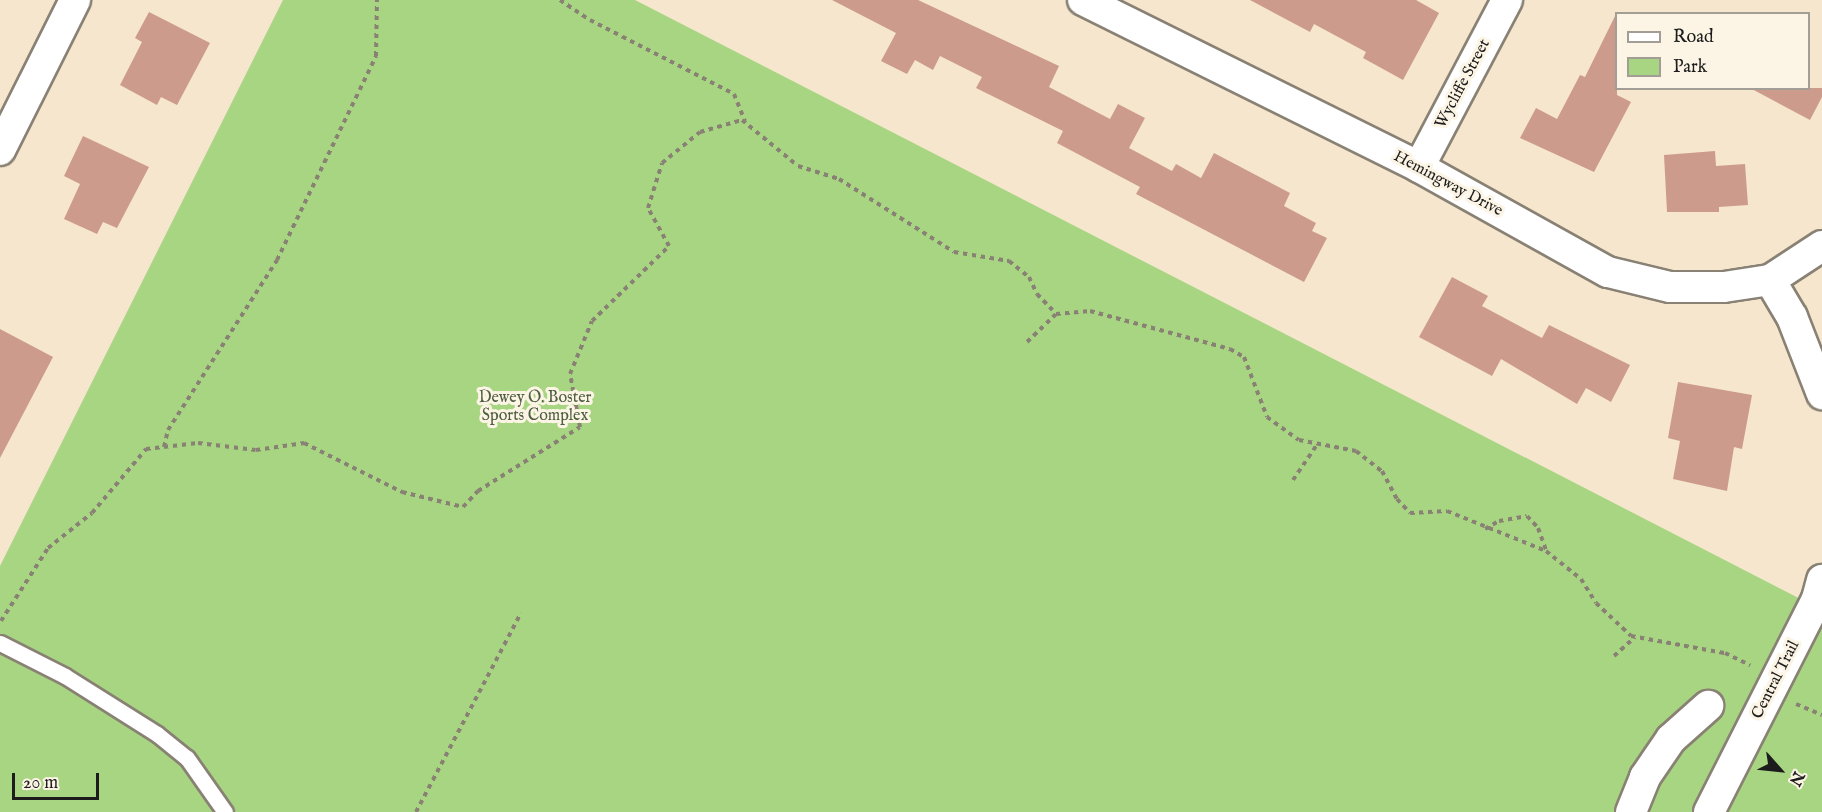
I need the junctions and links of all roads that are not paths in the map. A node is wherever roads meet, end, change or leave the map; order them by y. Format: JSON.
{"nodes":[{"id":1,"x":75,"y":0,"type":"edge"},
{"id":2,"x":1083,"y":0,"type":"edge"},
{"id":3,"x":1507,"y":0,"type":"edge"},
{"id":4,"x":0,"y":150,"type":"edge"},
{"id":5,"x":1419,"y":167,"type":"junction"},
{"id":6,"x":1822,"y":246,"type":"edge"},
{"id":7,"x":1770,"y":280,"type":"junction"},
{"id":8,"x":1822,"y":394,"type":"edge"},
{"id":9,"x":1822,"y":580,"type":"edge"},
{"id":10,"x":0,"y":643,"type":"edge"},
{"id":11,"x":1708,"y":706,"type":"dead end"},
{"id":12,"x":225,"y":812,"type":"edge"},
{"id":13,"x":1631,"y":812,"type":"edge"},
{"id":14,"x":1709,"y":812,"type":"edge"}],
"edges":[{"from":1,"to":4,"type":"street"},
{"from":2,"to":5,"type":"street","name":"Hemingway Drive"},
{"from":3,"to":5,"type":"street","name":"Wycliffe Street"},
{"from":5,"to":7,"type":"street","name":"Hemingway Drive"},
{"from":6,"to":7,"type":"street","name":"Hemingway Drive"},
{"from":7,"to":8,"type":"street"},
{"from":9,"to":14,"type":"street","name":"Central Trail"},
{"from":10,"to":12,"type":"lane"},
{"from":11,"to":13,"type":"street"}]}
